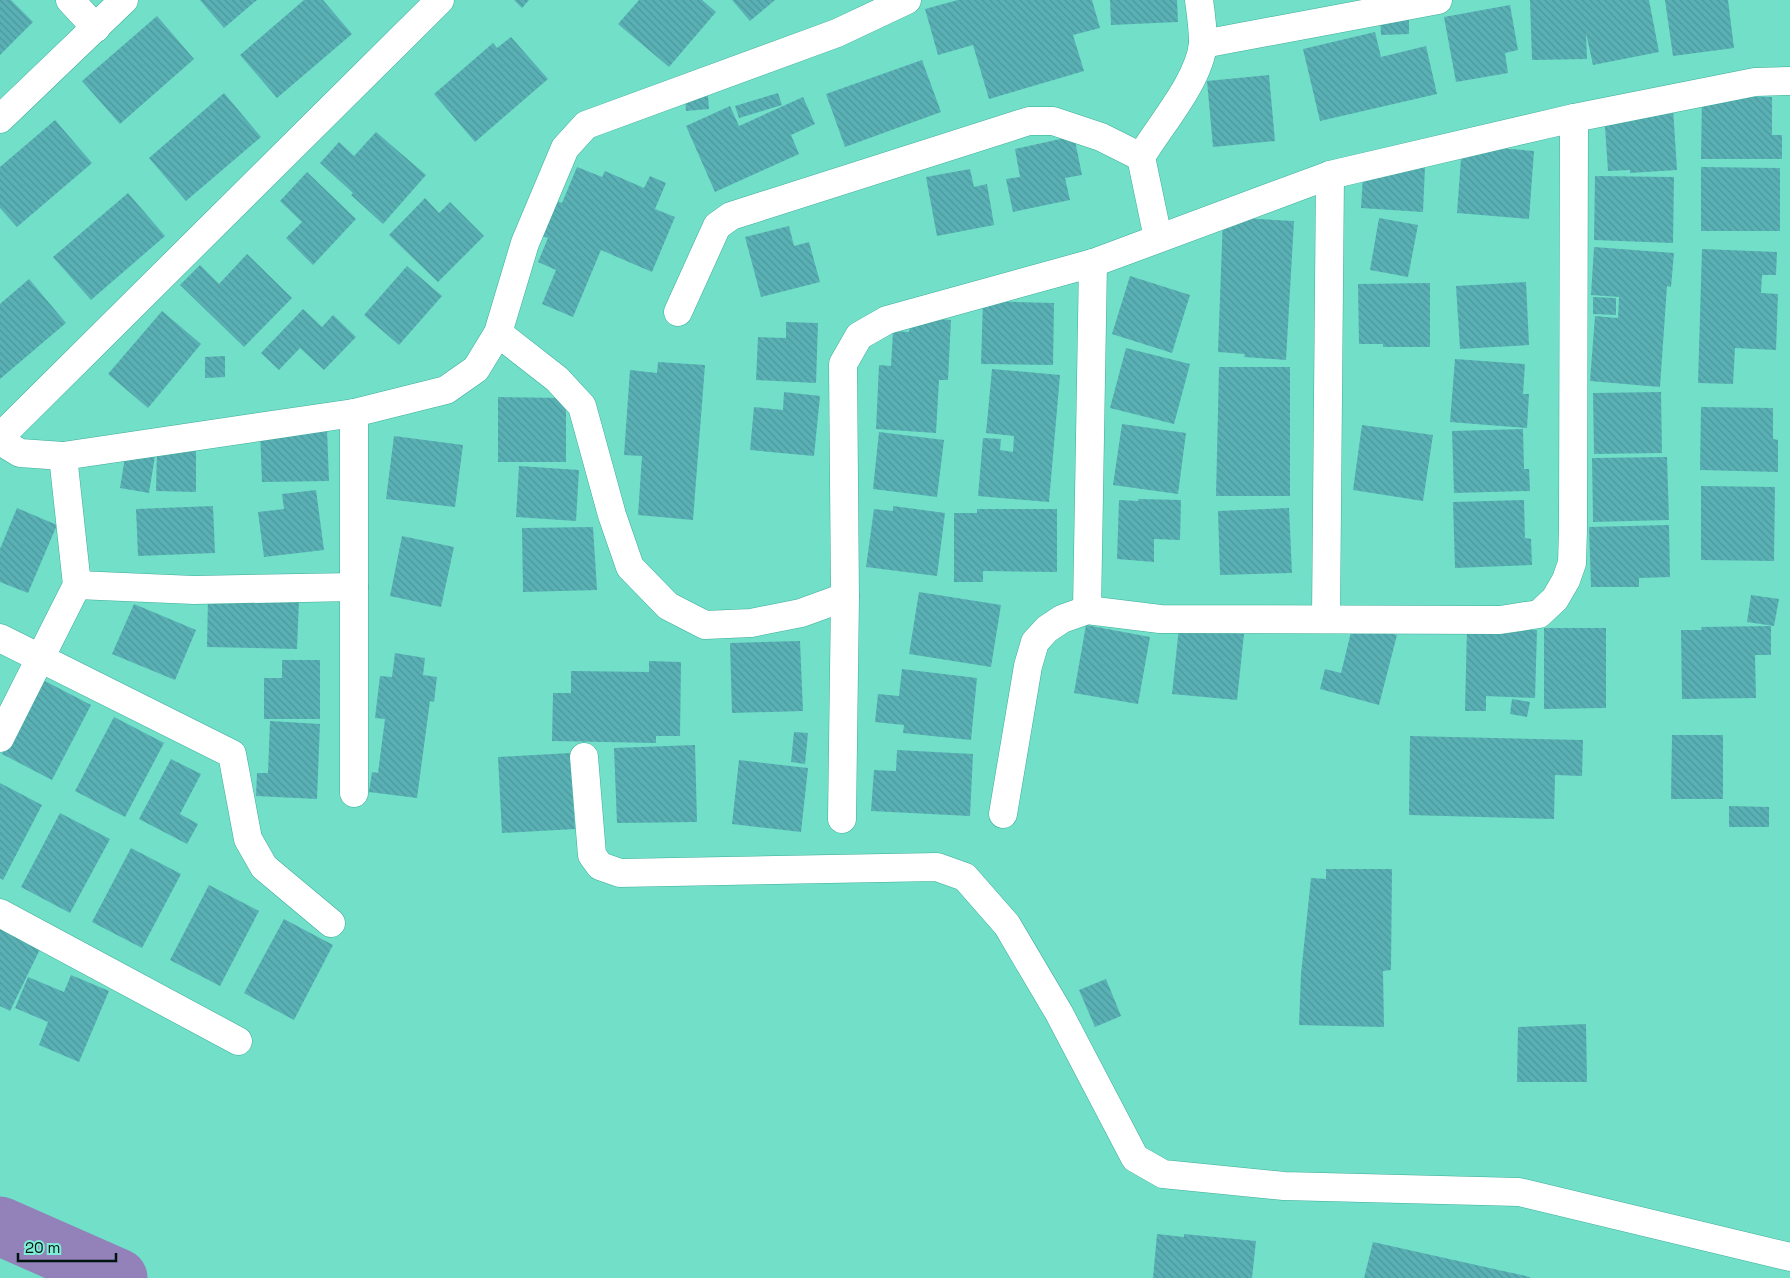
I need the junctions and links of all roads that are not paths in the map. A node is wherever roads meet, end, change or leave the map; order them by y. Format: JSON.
{"nodes":[{"id":1,"x":70,"y":0,"type":"edge"},
{"id":2,"x":124,"y":0,"type":"edge"},
{"id":3,"x":440,"y":0,"type":"edge"},
{"id":4,"x":907,"y":0,"type":"edge"},
{"id":5,"x":1200,"y":0,"type":"edge"},
{"id":6,"x":1438,"y":0,"type":"edge"},
{"id":7,"x":96,"y":28,"type":"junction"},
{"id":8,"x":1203,"y":44,"type":"junction"},
{"id":9,"x":1790,"y":81,"type":"edge"},
{"id":10,"x":1574,"y":118,"type":"junction"},
{"id":11,"x":0,"y":119,"type":"edge"},
{"id":12,"x":1141,"y":158,"type":"junction"},
{"id":13,"x":1330,"y":175,"type":"junction"},
{"id":14,"x":1158,"y":238,"type":"junction"},
{"id":15,"x":1092,"y":263,"type":"junction"},
{"id":16,"x":678,"y":312,"type":"dead end"},
{"id":17,"x":498,"y":333,"type":"junction"},
{"id":18,"x":354,"y":413,"type":"junction"},
{"id":19,"x":0,"y":439,"type":"edge"},
{"id":20,"x":64,"y":456,"type":"junction"},
{"id":21,"x":77,"y":585,"type":"junction"},
{"id":22,"x":354,"y":587,"type":"junction"},
{"id":23,"x":845,"y":597,"type":"junction"},
{"id":24,"x":1087,"y":610,"type":"junction"},
{"id":25,"x":1326,"y":618,"type":"junction"},
{"id":26,"x":0,"y":638,"type":"edge"},
{"id":27,"x":39,"y":657,"type":"junction"},
{"id":28,"x":0,"y":738,"type":"edge"},
{"id":29,"x":584,"y":757,"type":"dead end"},
{"id":30,"x":354,"y":793,"type":"dead end"},
{"id":31,"x":1003,"y":814,"type":"dead end"},
{"id":32,"x":842,"y":819,"type":"dead end"},
{"id":33,"x":0,"y":913,"type":"edge"},
{"id":34,"x":331,"y":923,"type":"dead end"},
{"id":35,"x":238,"y":1041,"type":"dead end"},
{"id":36,"x":1790,"y":1257,"type":"edge"}],
"edges":[{"from":1,"to":7,"type":"street"},
{"from":2,"to":7,"type":"street"},
{"from":3,"to":19,"type":"street"},
{"from":4,"to":17,"type":"street"},
{"from":5,"to":8,"type":"street"},
{"from":6,"to":8,"type":"street"},
{"from":7,"to":11,"type":"street"},
{"from":8,"to":12,"type":"street"},
{"from":9,"to":10,"type":"street"},
{"from":10,"to":13,"type":"street"},
{"from":10,"to":25,"type":"street"},
{"from":12,"to":14,"type":"street"},
{"from":12,"to":16,"type":"street"},
{"from":13,"to":14,"type":"street"},
{"from":13,"to":25,"type":"street"},
{"from":14,"to":15,"type":"street"},
{"from":15,"to":23,"type":"street"},
{"from":15,"to":24,"type":"street"},
{"from":17,"to":18,"type":"street"},
{"from":17,"to":23,"type":"street"},
{"from":18,"to":20,"type":"street"},
{"from":18,"to":22,"type":"street"},
{"from":19,"to":20,"type":"street"},
{"from":20,"to":21,"type":"street"},
{"from":21,"to":22,"type":"street"},
{"from":21,"to":27,"type":"street"},
{"from":22,"to":30,"type":"street"},
{"from":23,"to":32,"type":"street"},
{"from":24,"to":25,"type":"street"},
{"from":24,"to":31,"type":"street"},
{"from":26,"to":27,"type":"street"},
{"from":27,"to":28,"type":"street"},
{"from":27,"to":34,"type":"street"},
{"from":29,"to":36,"type":"street"},
{"from":33,"to":35,"type":"street"}]}
